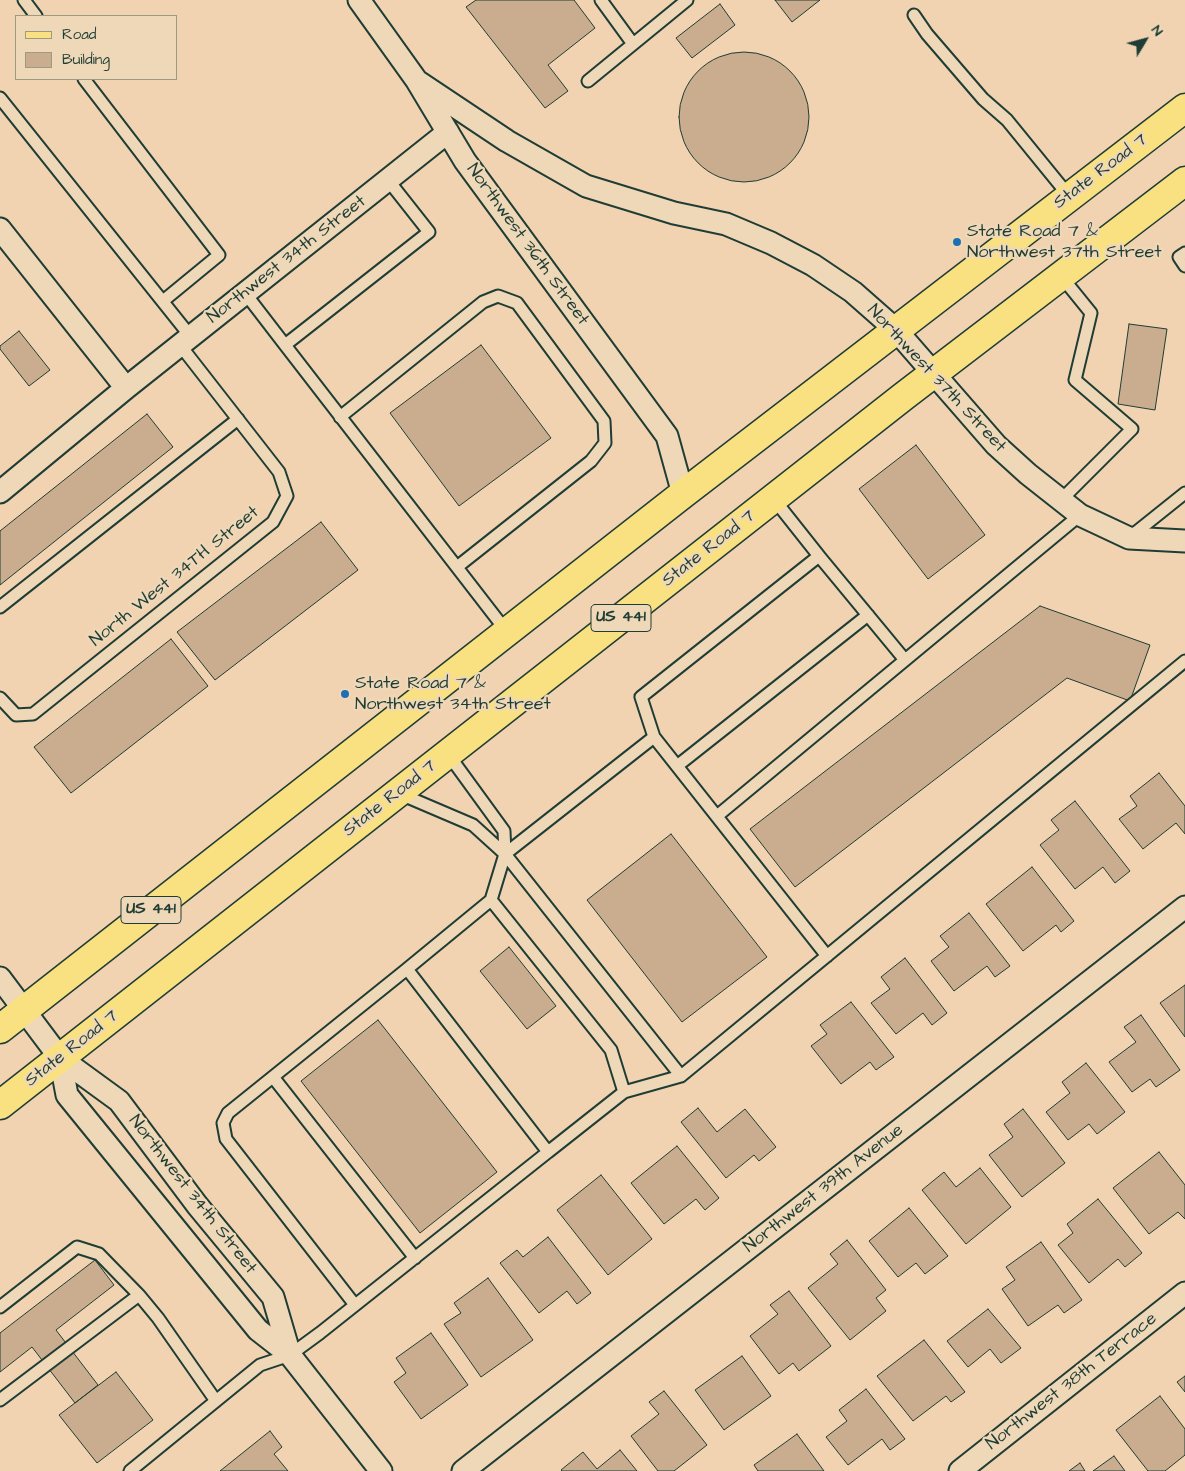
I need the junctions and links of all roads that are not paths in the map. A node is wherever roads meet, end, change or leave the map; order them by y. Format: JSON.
{"nodes":[{"id":1,"x":24,"y":0,"type":"edge"},
{"id":2,"x":359,"y":0,"type":"edge"},
{"id":3,"x":601,"y":0,"type":"edge"},
{"id":4,"x":687,"y":0,"type":"edge"},
{"id":5,"x":35,"y":15,"type":"edge"},
{"id":6,"x":914,"y":15,"type":"dead end"},
{"id":7,"x":633,"y":44,"type":"junction"},
{"id":8,"x":85,"y":80,"type":"edge"},
{"id":9,"x":417,"y":80,"type":"junction"},
{"id":10,"x":588,"y":81,"type":"dead end"},
{"id":11,"x":0,"y":98,"type":"edge"},
{"id":12,"x":1185,"y":108,"type":"edge"},
{"id":13,"x":448,"y":132,"type":"junction"},
{"id":14,"x":388,"y":180,"type":"junction"},
{"id":15,"x":1185,"y":181,"type":"edge"},
{"id":16,"x":1069,"y":196,"type":"junction"},
{"id":17,"x":3,"y":238,"type":"edge"},
{"id":18,"x":1185,"y":253,"type":"edge"},
{"id":19,"x":1185,"y":266,"type":"edge"},
{"id":20,"x":1061,"y":276,"type":"junction"},
{"id":21,"x":245,"y":293,"type":"junction"},
{"id":22,"x":163,"y":302,"type":"junction"},
{"id":23,"x":895,"y":329,"type":"junction"},
{"id":24,"x":185,"y":341,"type":"junction"},
{"id":25,"x":285,"y":345,"type":"junction"},
{"id":26,"x":934,"y":372,"type":"junction"},
{"id":27,"x":126,"y":388,"type":"junction"},
{"id":28,"x":340,"y":417,"type":"junction"},
{"id":29,"x":238,"y":419,"type":"junction"},
{"id":30,"x":0,"y":492,"type":"edge"},
{"id":31,"x":682,"y":494,"type":"junction"},
{"id":32,"x":1185,"y":494,"type":"edge"},
{"id":33,"x":773,"y":498,"type":"junction"},
{"id":34,"x":1061,"y":500,"type":"junction"},
{"id":35,"x":1080,"y":515,"type":"junction"},
{"id":36,"x":1129,"y":538,"type":"junction"},
{"id":37,"x":1185,"y":542,"type":"edge"},
{"id":38,"x":819,"y":556,"type":"junction"},
{"id":39,"x":457,"y":567,"type":"junction"},
{"id":40,"x":0,"y":607,"type":"edge"},
{"id":41,"x":868,"y":615,"type":"junction"},
{"id":42,"x":507,"y":632,"type":"junction"},
{"id":43,"x":905,"y":660,"type":"junction"},
{"id":44,"x":1185,"y":660,"type":"edge"},
{"id":45,"x":0,"y":698,"type":"edge"},
{"id":46,"x":654,"y":738,"type":"junction"},
{"id":47,"x":448,"y":754,"type":"junction"},
{"id":48,"x":677,"y":766,"type":"junction"},
{"id":49,"x":398,"y":793,"type":"junction"},
{"id":50,"x":717,"y":816,"type":"junction"},
{"id":51,"x":505,"y":854,"type":"junction"},
{"id":52,"x":491,"y":900,"type":"junction"},
{"id":53,"x":1185,"y":907,"type":"edge"},
{"id":54,"x":827,"y":956,"type":"junction"},
{"id":55,"x":407,"y":969,"type":"junction"},
{"id":56,"x":0,"y":978,"type":"edge"},
{"id":57,"x":24,"y":1010,"type":"junction"},
{"id":58,"x":0,"y":1029,"type":"edge"},
{"id":59,"x":60,"y":1058,"type":"junction"},
{"id":60,"x":681,"y":1076,"type":"junction"},
{"id":61,"x":273,"y":1077,"type":"junction"},
{"id":62,"x":624,"y":1092,"type":"junction"},
{"id":63,"x":0,"y":1106,"type":"edge"},
{"id":64,"x":548,"y":1152,"type":"junction"},
{"id":65,"x":415,"y":1258,"type":"junction"},
{"id":66,"x":1185,"y":1294,"type":"edge"},
{"id":67,"x":139,"y":1295,"type":"junction"},
{"id":68,"x":355,"y":1305,"type":"junction"},
{"id":69,"x":0,"y":1307,"type":"edge"},
{"id":70,"x":290,"y":1355,"type":"junction"},
{"id":71,"x":0,"y":1400,"type":"edge"},
{"id":72,"x":216,"y":1401,"type":"junction"},
{"id":73,"x":130,"y":1471,"type":"edge"},
{"id":74,"x":381,"y":1471,"type":"edge"},
{"id":75,"x":463,"y":1471,"type":"edge"},
{"id":76,"x":960,"y":1471,"type":"edge"}],
"edges":[{"from":1,"to":5,"type":"lane"},
{"from":2,"to":9,"type":"street","name":"Northwest 36th Street"},
{"from":3,"to":7,"type":"lane"},
{"from":4,"to":7,"type":"lane"},
{"from":6,"to":16,"type":"lane"},
{"from":7,"to":10,"type":"lane"},
{"from":8,"to":22,"type":"lane"},
{"from":9,"to":13,"type":"street","name":"Northwest 36th Street"},
{"from":9,"to":23,"type":"street","name":"Northwest 37th Street"},
{"from":11,"to":22,"type":"lane","name":"North West 34TH Street"},
{"from":12,"to":16,"type":"main road","name":"State Road 7","number":"US 441"},
{"from":13,"to":14,"type":"street","name":"Northwest 34th Street"},
{"from":13,"to":31,"type":"street","name":"Northwest 36th Street"},
{"from":14,"to":21,"type":"street","name":"Northwest 34th Street"},
{"from":14,"to":25,"type":"lane"},
{"from":15,"to":20,"type":"main road","name":"State Road 7","number":"US 441"},
{"from":16,"to":23,"type":"main road","name":"State Road 7","number":"US 441"},
{"from":17,"to":27,"type":"street"},
{"from":18,"to":19,"type":"lane"},
{"from":20,"to":26,"type":"main road","name":"State Road 7","number":"US 441"},
{"from":20,"to":34,"type":"lane"},
{"from":21,"to":24,"type":"street","name":"Northwest 34th Street"},
{"from":21,"to":25,"type":"lane"},
{"from":22,"to":24,"type":"lane","name":"North West 34TH Street"},
{"from":23,"to":26,"type":"street","name":"Northwest 37th Street"},
{"from":23,"to":31,"type":"main road","name":"State Road 7","number":"US 441"},
{"from":24,"to":27,"type":"street","name":"Northwest 34th Street"},
{"from":24,"to":29,"type":"lane","name":"North West 34TH Street"},
{"from":25,"to":28,"type":"lane"},
{"from":26,"to":33,"type":"main road","name":"State Road 7","number":"US 441"},
{"from":26,"to":34,"type":"street","name":"Northwest 37th Street"},
{"from":27,"to":30,"type":"street","name":"Northwest 34th Street"},
{"from":28,"to":39,"type":"lane"},
{"from":28,"to":39,"type":"lane"},
{"from":29,"to":40,"type":"lane"},
{"from":29,"to":45,"type":"lane","name":"North West 34TH Street"},
{"from":31,"to":42,"type":"main road","name":"State Road 7","number":"US 441"},
{"from":32,"to":36,"type":"lane"},
{"from":33,"to":38,"type":"lane"},
{"from":33,"to":47,"type":"main road","name":"State Road 7","number":"US 441"},
{"from":34,"to":35,"type":"street","name":"Northwest 37th Street"},
{"from":35,"to":36,"type":"street","name":"Northwest 37th Street"},
{"from":35,"to":43,"type":"lane"},
{"from":36,"to":37,"type":"street","name":"Northwest 37th Street"},
{"from":38,"to":41,"type":"lane"},
{"from":38,"to":46,"type":"lane"},
{"from":39,"to":42,"type":"lane"},
{"from":41,"to":43,"type":"lane"},
{"from":41,"to":48,"type":"lane"},
{"from":42,"to":57,"type":"main road","name":"State Road 7","number":"US 441"},
{"from":43,"to":50,"type":"lane"},
{"from":44,"to":54,"type":"lane"},
{"from":46,"to":48,"type":"lane"},
{"from":46,"to":51,"type":"lane"},
{"from":47,"to":49,"type":"main road","name":"State Road 7","number":"US 441"},
{"from":47,"to":51,"type":"lane"},
{"from":48,"to":50,"type":"lane"},
{"from":49,"to":51,"type":"lane"},
{"from":49,"to":59,"type":"main road","name":"State Road 7","number":"US 441"},
{"from":50,"to":54,"type":"lane"},
{"from":51,"to":52,"type":"lane"},
{"from":51,"to":60,"type":"lane"},
{"from":52,"to":55,"type":"lane"},
{"from":52,"to":62,"type":"lane"},
{"from":53,"to":75,"type":"street","name":"Northwest 39th Avenue"},
{"from":54,"to":60,"type":"lane"},
{"from":55,"to":61,"type":"lane"},
{"from":55,"to":64,"type":"lane"},
{"from":56,"to":57,"type":"street","name":"Northwest 34th Street"},
{"from":57,"to":58,"type":"main road","name":"State Road 7","number":"US 441"},
{"from":57,"to":59,"type":"street","name":"Northwest 34th Street"},
{"from":59,"to":63,"type":"main road","name":"State Road 7","number":"US 441"},
{"from":59,"to":70,"type":"street","name":"Northwest 34th Street"},
{"from":59,"to":70,"type":"street","name":"Northwest 34th Street"},
{"from":60,"to":62,"type":"lane"},
{"from":61,"to":65,"type":"lane"},
{"from":61,"to":68,"type":"lane"},
{"from":62,"to":64,"type":"lane"},
{"from":64,"to":65,"type":"lane"},
{"from":65,"to":68,"type":"lane"},
{"from":66,"to":76,"type":"street","name":"Northwest 38th Terrace"},
{"from":67,"to":69,"type":"lane"},
{"from":67,"to":71,"type":"lane"},
{"from":67,"to":72,"type":"lane"},
{"from":68,"to":70,"type":"lane"},
{"from":70,"to":72,"type":"lane"},
{"from":70,"to":74,"type":"street","name":"Northwest 34th Street"},
{"from":72,"to":73,"type":"lane"}]}
